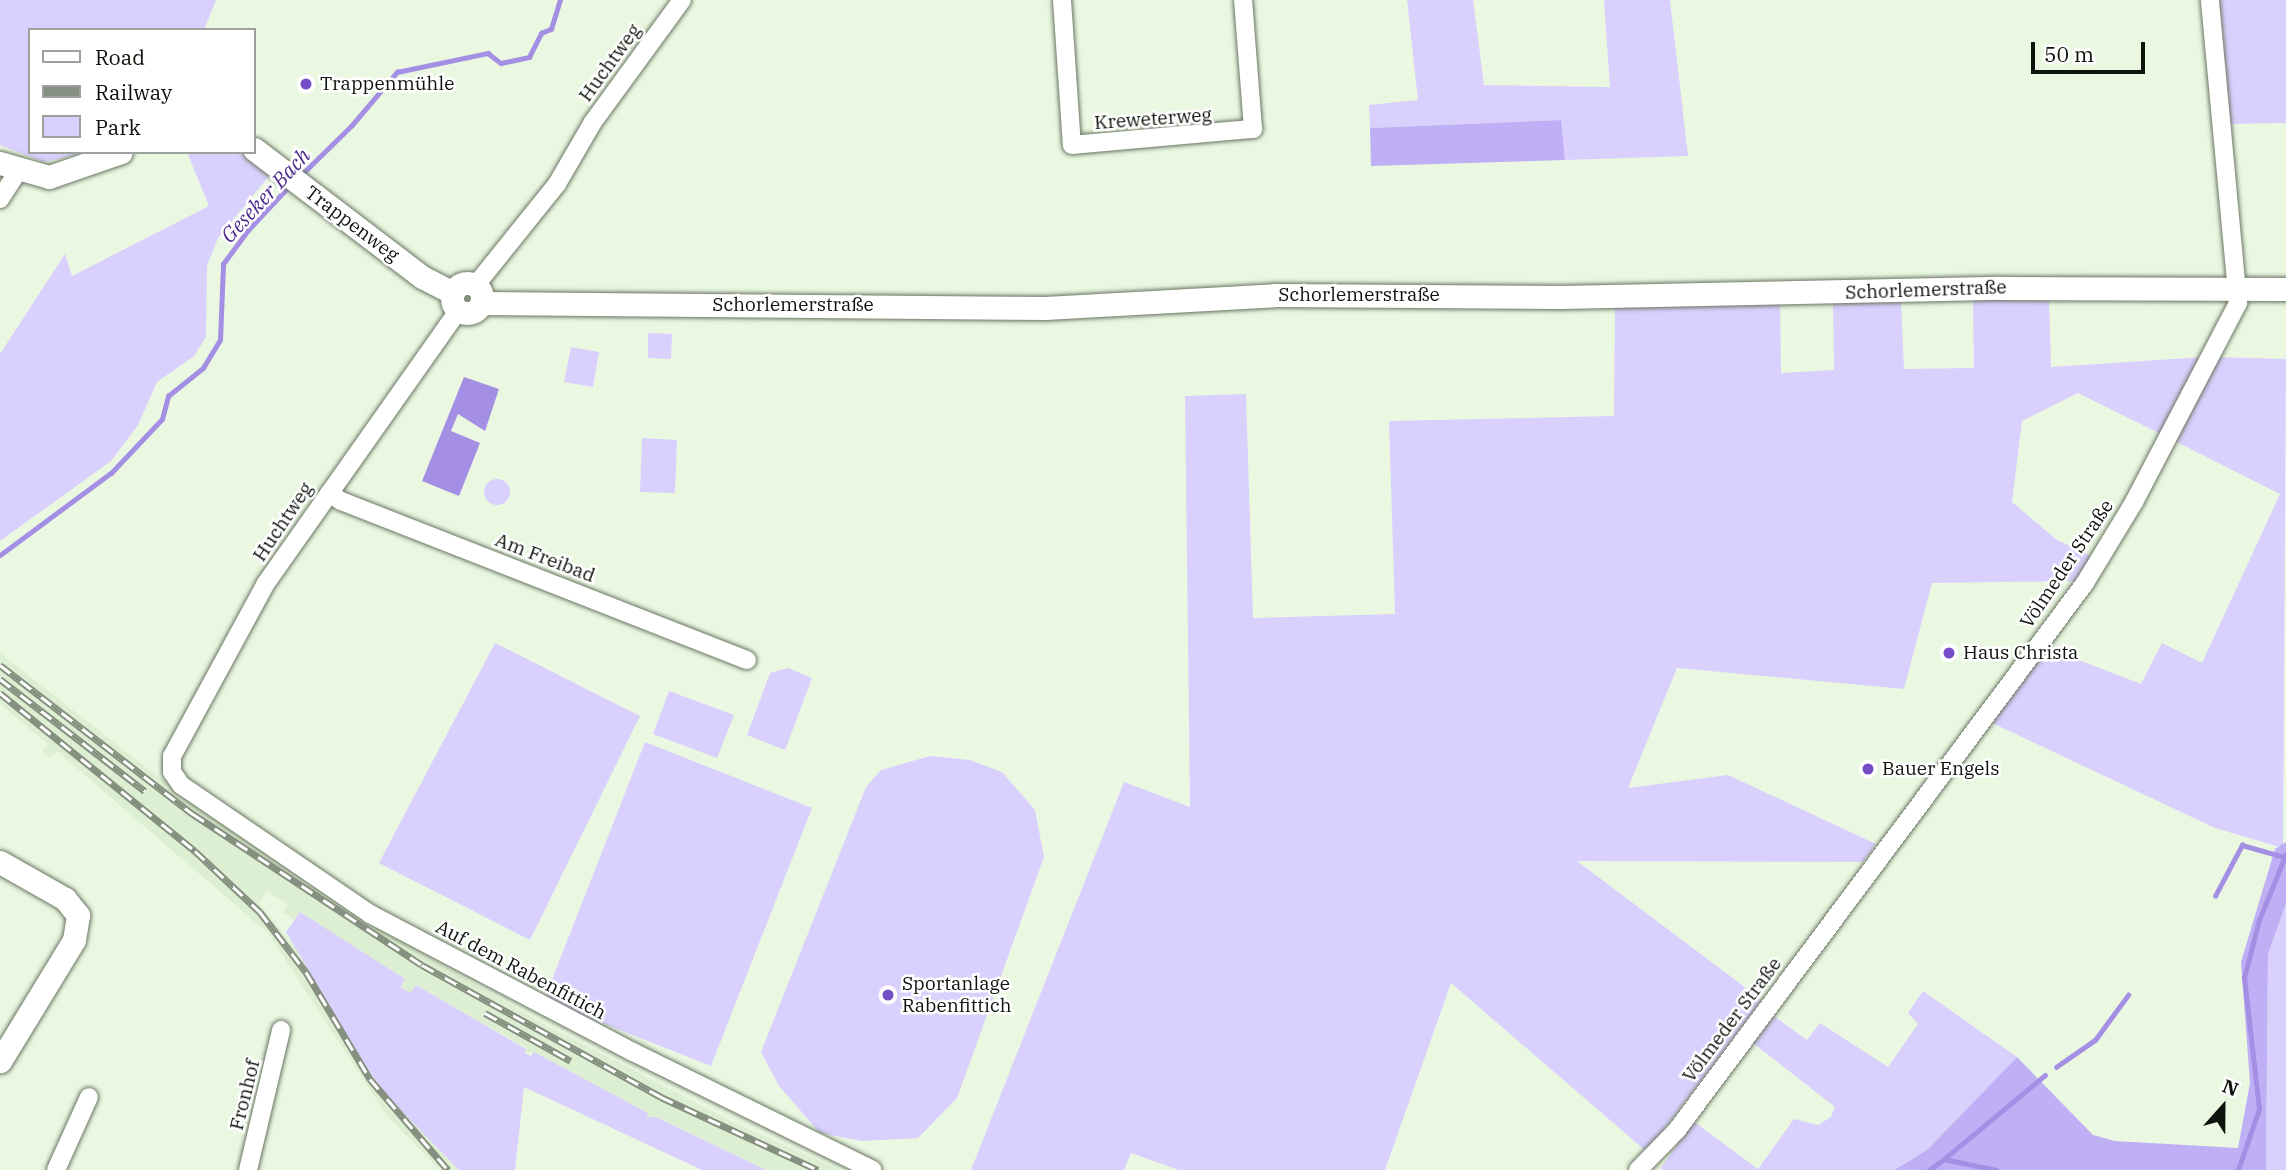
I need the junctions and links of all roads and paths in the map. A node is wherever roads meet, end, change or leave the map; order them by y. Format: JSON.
{"nodes":[{"id":1,"x":681,"y":0,"type":"edge"},
{"id":2,"x":1062,"y":0,"type":"edge"},
{"id":3,"x":1244,"y":0,"type":"edge"},
{"id":4,"x":2210,"y":0,"type":"edge"},
{"id":5,"x":256,"y":151,"type":"edge"},
{"id":6,"x":116,"y":154,"type":"edge"},
{"id":7,"x":9,"y":167,"type":"edge"},
{"id":8,"x":0,"y":199,"type":"edge"},
{"id":9,"x":2286,"y":289,"type":"edge"},
{"id":10,"x":2238,"y":291,"type":"junction"},
{"id":11,"x":478,"y":294,"type":"junction"},
{"id":12,"x":455,"y":302,"type":"junction"},
{"id":13,"x":329,"y":493,"type":"junction"},
{"id":14,"x":747,"y":660,"type":"dead end"},
{"id":15,"x":172,"y":772,"type":"joint"},
{"id":16,"x":0,"y":862,"type":"edge"},
{"id":17,"x":281,"y":1030,"type":"dead end"},
{"id":18,"x":0,"y":1061,"type":"edge"},
{"id":19,"x":89,"y":1097,"type":"dead end"},
{"id":20,"x":56,"y":1170,"type":"edge"},
{"id":21,"x":248,"y":1170,"type":"edge"},
{"id":22,"x":873,"y":1170,"type":"edge"},
{"id":23,"x":1638,"y":1170,"type":"edge"}],
"edges":[{"from":1,"to":11,"type":"street","name":"Huchtweg"},
{"from":2,"to":3,"type":"street","name":"Kreweterweg"},
{"from":4,"to":10,"type":"street","name":"Völmeder Straße"},
{"from":5,"to":12,"type":"street","name":"Trappenweg"},
{"from":6,"to":7,"type":"street"},
{"from":7,"to":8,"type":"street"},
{"from":9,"to":10,"type":"street","name":"Schorlemerstraße"},
{"from":10,"to":11,"type":"street","name":"Schorlemerstraße"},
{"from":10,"to":23,"type":"street","name":"Völmeder Straße"},
{"from":11,"to":12,"type":"street","name":"Schorlemerstraße"},
{"from":12,"to":13,"type":"street","name":"Huchtweg"},
{"from":13,"to":14,"type":"street","name":"Am Freibad"},
{"from":13,"to":15,"type":"street","name":"Huchtweg"},
{"from":15,"to":22,"type":"street","name":"Auf dem Rabenfittich"},
{"from":16,"to":18,"type":"street"},
{"from":17,"to":21,"type":"street","name":"Fronhof"},
{"from":19,"to":20,"type":"street"}]}
